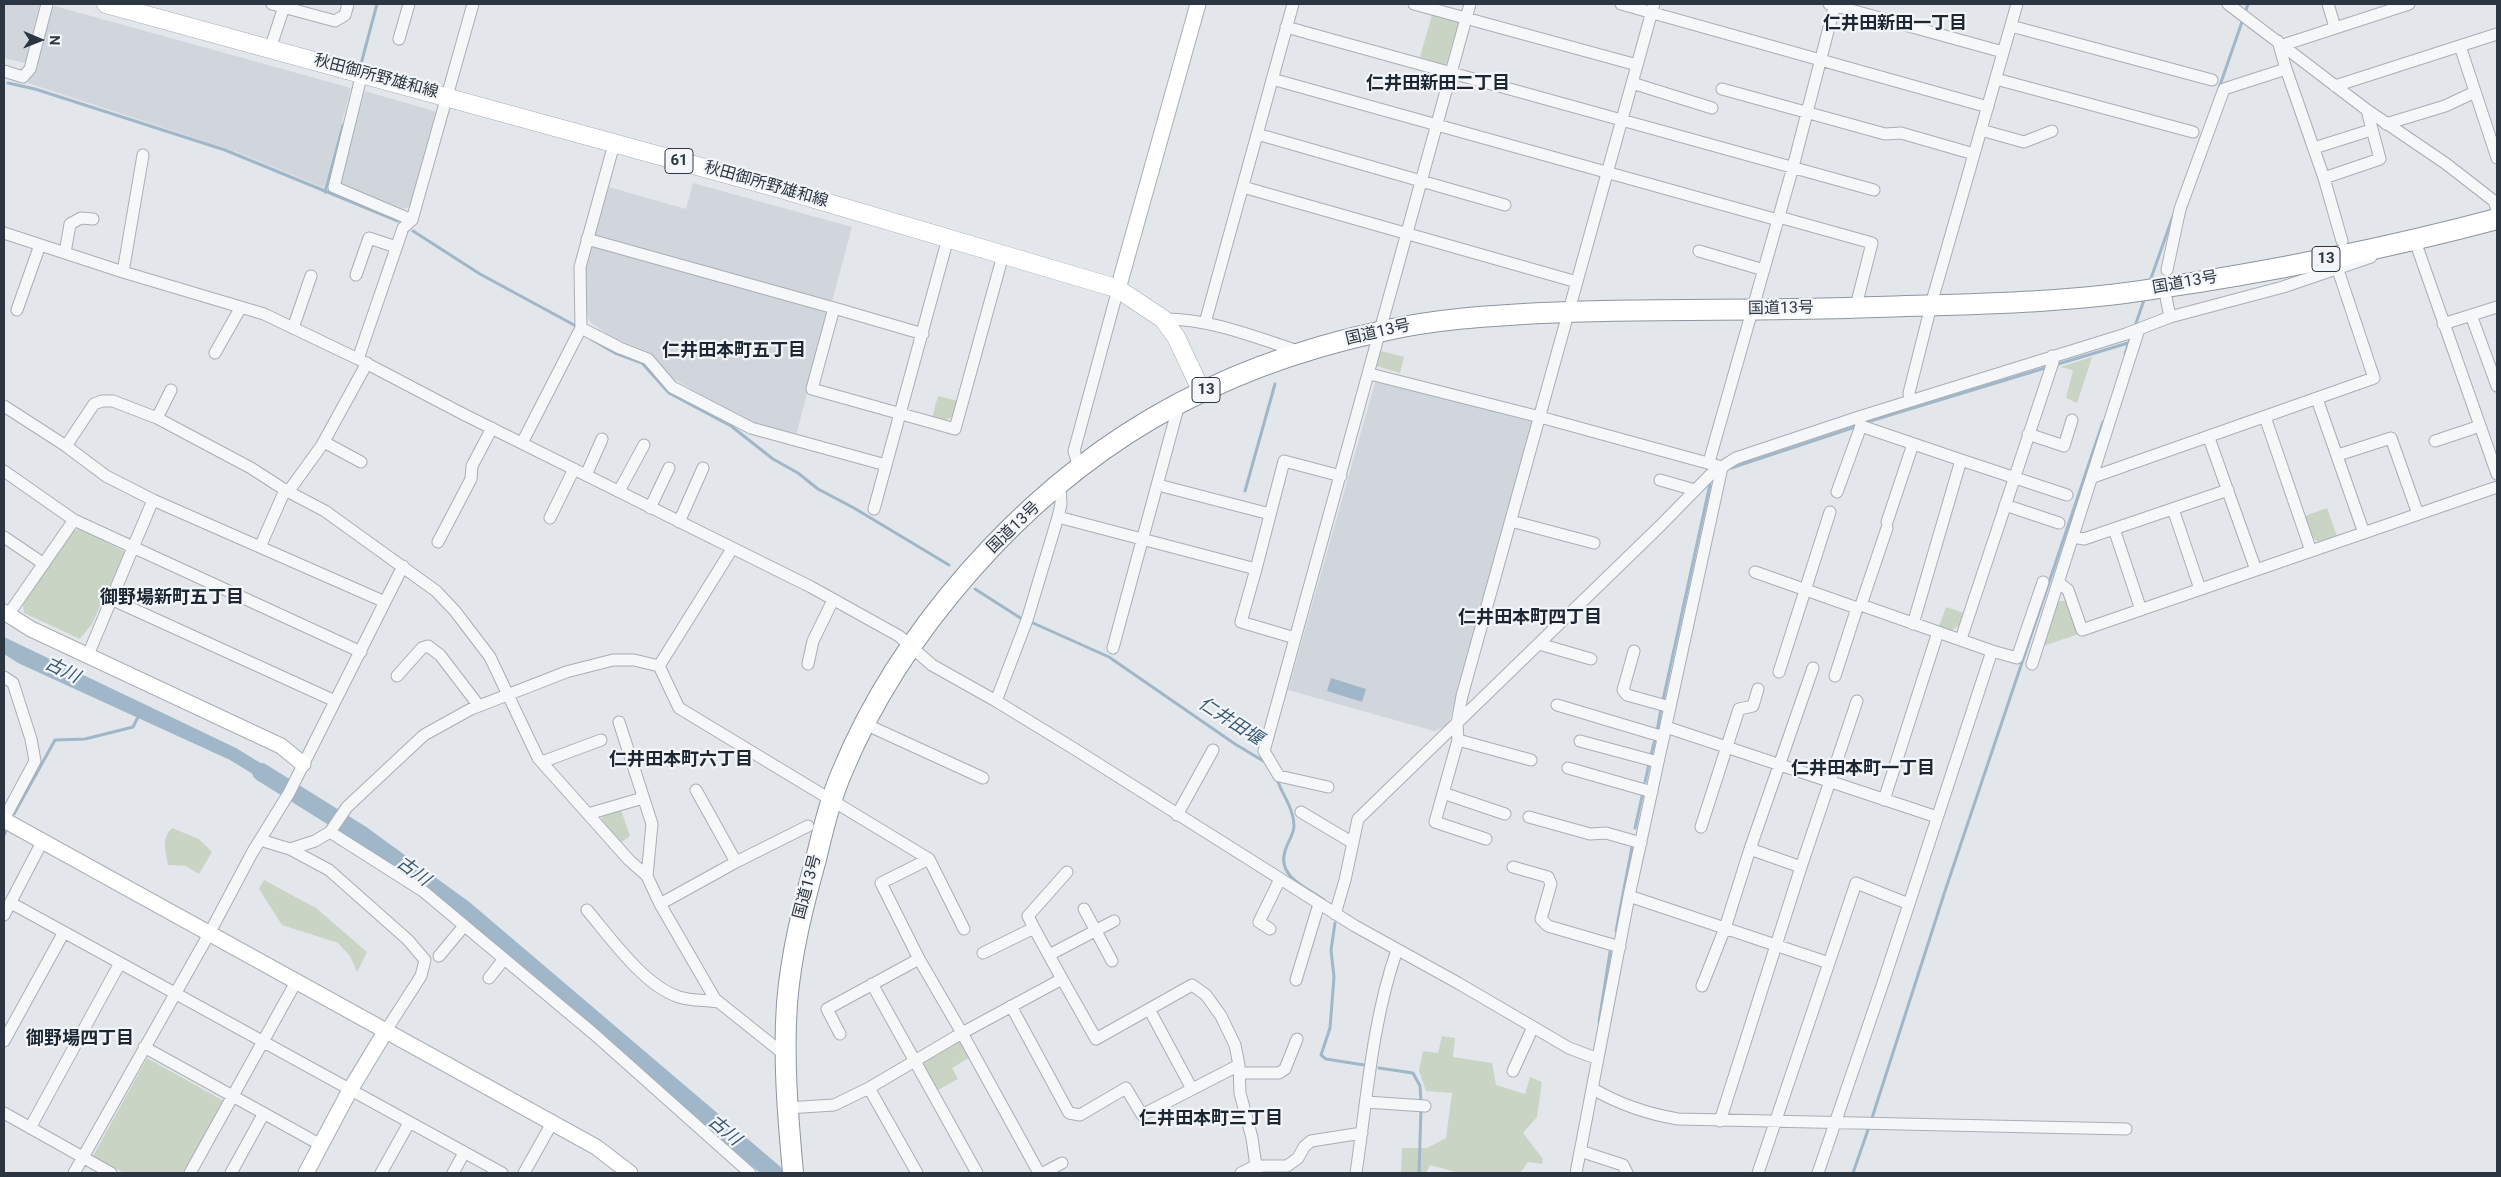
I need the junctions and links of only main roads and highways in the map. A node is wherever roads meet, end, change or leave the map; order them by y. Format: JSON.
{"nodes":[{"id":1,"x":106,"y":4,"type":"edge"},
{"id":2,"x":2497,"y":219,"type":"edge"},
{"id":3,"x":1202,"y":392,"type":"junction"},
{"id":4,"x":793,"y":1173,"type":"edge"}],
"edges":[{"from":1,"to":3,"type":"main road","name":"秋田御所野雄和線","number":"61"},
{"from":2,"to":3,"type":"highway","name":"国道13号","number":"13"},
{"from":3,"to":4,"type":"highway","name":"国道13号","number":"13"}]}
